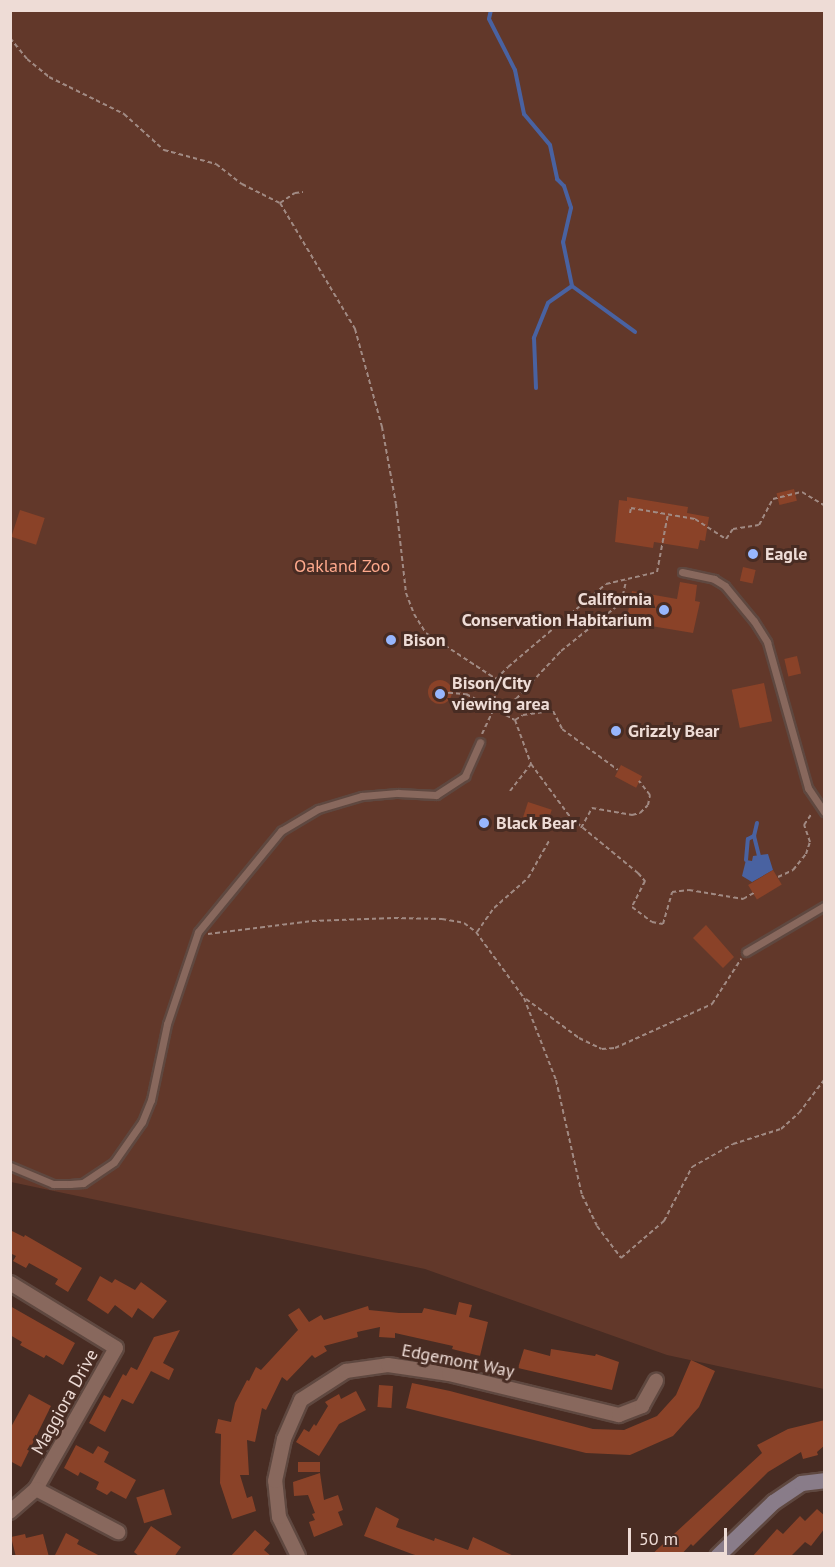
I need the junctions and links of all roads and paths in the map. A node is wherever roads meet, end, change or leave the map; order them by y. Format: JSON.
{"nodes":[{"id":1,"x":10,"y":38,"type":"edge"},
{"id":2,"x":303,"y":192,"type":"dead end"},
{"id":3,"x":280,"y":203,"type":"junction"},
{"id":4,"x":825,"y":505,"type":"edge"},
{"id":5,"x":630,"y":513,"type":"dead end"},
{"id":6,"x":668,"y":514,"type":"junction"},
{"id":7,"x":682,"y":572,"type":"dead end"},
{"id":8,"x":626,"y":580,"type":"junction"},
{"id":9,"x":496,"y":679,"type":"junction"},
{"id":10,"x":441,"y":692,"type":"dead end"},
{"id":11,"x":494,"y":708,"type":"junction"},
{"id":12,"x":516,"y":720,"type":"junction"},
{"id":13,"x":480,"y":742,"type":"joint"},
{"id":14,"x":531,"y":764,"type":"junction"},
{"id":15,"x":618,"y":770,"type":"dead end"},
{"id":16,"x":639,"y":781,"type":"dead end"},
{"id":17,"x":510,"y":791,"type":"dead end"},
{"id":18,"x":818,"y":804,"type":"junction"},
{"id":19,"x":825,"y":812,"type":"edge"},
{"id":20,"x":581,"y":828,"type":"junction"},
{"id":21,"x":549,"y":841,"type":"dead end"},
{"id":22,"x":778,"y":877,"type":"dead end"},
{"id":23,"x":754,"y":893,"type":"dead end"},
{"id":24,"x":825,"y":906,"type":"edge"},
{"id":25,"x":476,"y":932,"type":"junction"},
{"id":26,"x":196,"y":935,"type":"junction"},
{"id":27,"x":746,"y":952,"type":"joint"},
{"id":28,"x":524,"y":998,"type":"junction"},
{"id":29,"x":825,"y":1080,"type":"edge"},
{"id":30,"x":10,"y":1166,"type":"edge"},
{"id":31,"x":10,"y":1283,"type":"edge"},
{"id":32,"x":656,"y":1381,"type":"dead end"},
{"id":33,"x":825,"y":1480,"type":"edge"},
{"id":34,"x":36,"y":1489,"type":"junction"},
{"id":35,"x":10,"y":1512,"type":"edge"},
{"id":36,"x":118,"y":1532,"type":"dead end"},
{"id":37,"x":298,"y":1557,"type":"edge"},
{"id":38,"x":717,"y":1557,"type":"edge"}],
"edges":[{"from":1,"to":3,"type":"path"},
{"from":2,"to":3,"type":"path"},
{"from":3,"to":9,"type":"path"},
{"from":4,"to":6,"type":"path"},
{"from":5,"to":6,"type":"path"},
{"from":6,"to":8,"type":"path"},
{"from":7,"to":18,"type":"lane"},
{"from":8,"to":9,"type":"path"},
{"from":8,"to":11,"type":"path"},
{"from":9,"to":11,"type":"path"},
{"from":10,"to":11,"type":"path"},
{"from":11,"to":12,"type":"path"},
{"from":11,"to":13,"type":"path"},
{"from":12,"to":14,"type":"path"},
{"from":12,"to":15,"type":"path"},
{"from":13,"to":26,"type":"lane"},
{"from":14,"to":17,"type":"path"},
{"from":14,"to":20,"type":"path"},
{"from":16,"to":20,"type":"path"},
{"from":18,"to":19,"type":"lane"},
{"from":18,"to":22,"type":"path"},
{"from":20,"to":23,"type":"path"},
{"from":21,"to":25,"type":"path"},
{"from":24,"to":27,"type":"lane"},
{"from":25,"to":26,"type":"path"},
{"from":25,"to":28,"type":"path"},
{"from":26,"to":30,"type":"lane"},
{"from":27,"to":28,"type":"path"},
{"from":28,"to":29,"type":"path"},
{"from":31,"to":34,"type":"street","name":"Maggiora Drive"},
{"from":32,"to":37,"type":"street","name":"Edgemont Way"},
{"from":33,"to":38,"type":"street"},
{"from":34,"to":35,"type":"street","name":"Maggiora Drive"},
{"from":34,"to":36,"type":"street"}]}
